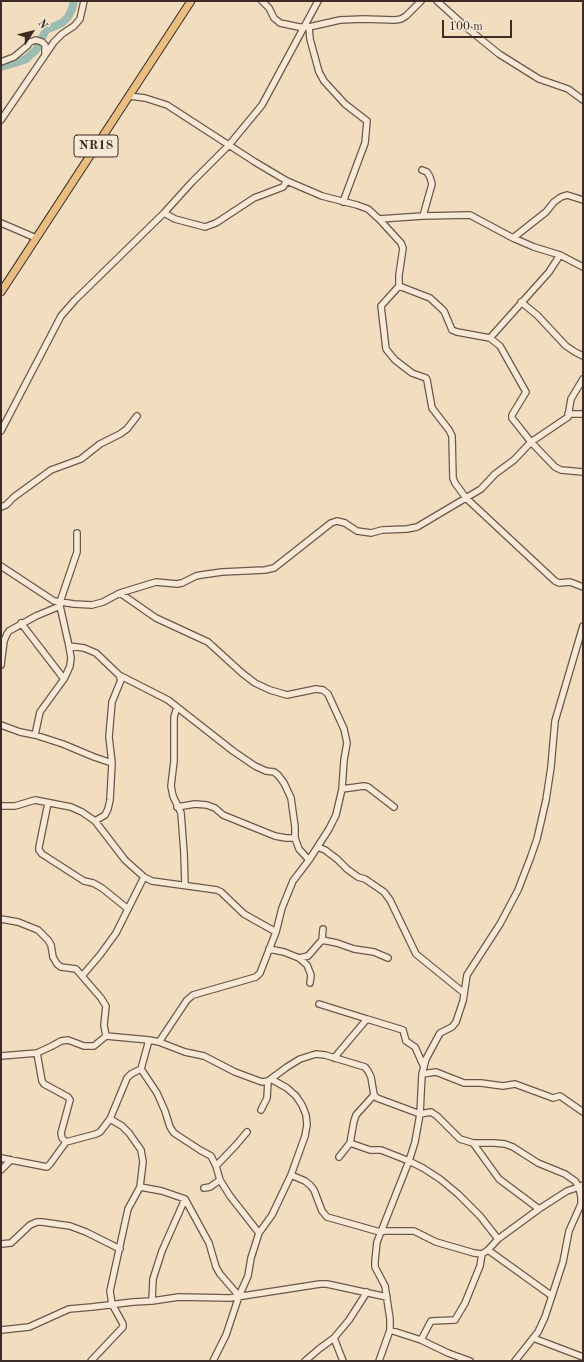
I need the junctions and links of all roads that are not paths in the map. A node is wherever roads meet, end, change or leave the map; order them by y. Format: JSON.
{"nodes":[{"id":1,"x":84,"y":1,"type":"edge"},
{"id":2,"x":191,"y":1,"type":"edge"},
{"id":3,"x":262,"y":1,"type":"edge"},
{"id":4,"x":318,"y":1,"type":"edge"},
{"id":5,"x":421,"y":1,"type":"edge"},
{"id":6,"x":437,"y":1,"type":"edge"},
{"id":7,"x":307,"y":27,"type":"junction"},
{"id":8,"x":45,"y":55,"type":"junction"},
{"id":9,"x":1,"y":62,"type":"edge"},
{"id":10,"x":129,"y":96,"type":"junction"},
{"id":11,"x":583,"y":100,"type":"edge"},
{"id":12,"x":1,"y":120,"type":"edge"},
{"id":13,"x":229,"y":145,"type":"junction"},
{"id":14,"x":422,"y":170,"type":"dead end"},
{"id":15,"x":287,"y":181,"type":"junction"},
{"id":16,"x":583,"y":200,"type":"edge"},
{"id":17,"x":343,"y":202,"type":"junction"},
{"id":18,"x":164,"y":213,"type":"junction"},
{"id":19,"x":423,"y":216,"type":"junction"},
{"id":20,"x":378,"y":219,"type":"junction"},
{"id":21,"x":1,"y":223,"type":"edge"},
{"id":22,"x":36,"y":238,"type":"junction"},
{"id":23,"x":513,"y":238,"type":"junction"},
{"id":24,"x":560,"y":255,"type":"junction"},
{"id":25,"x":583,"y":266,"type":"edge"},
{"id":26,"x":399,"y":286,"type":"junction"},
{"id":27,"x":1,"y":292,"type":"edge"},
{"id":28,"x":522,"y":302,"type":"junction"},
{"id":29,"x":490,"y":338,"type":"junction"},
{"id":30,"x":583,"y":356,"type":"edge"},
{"id":31,"x":583,"y":379,"type":"edge"},
{"id":32,"x":568,"y":414,"type":"junction"},
{"id":33,"x":583,"y":414,"type":"edge"},
{"id":34,"x":137,"y":416,"type":"dead end"},
{"id":35,"x":1,"y":431,"type":"edge"},
{"id":36,"x":531,"y":442,"type":"junction"},
{"id":37,"x":583,"y":472,"type":"edge"},
{"id":38,"x":466,"y":498,"type":"junction"},
{"id":39,"x":1,"y":507,"type":"edge"},
{"id":40,"x":77,"y":533,"type":"dead end"},
{"id":41,"x":1,"y":566,"type":"edge"},
{"id":42,"x":583,"y":587,"type":"edge"},
{"id":43,"x":120,"y":593,"type":"junction"},
{"id":44,"x":60,"y":604,"type":"junction"},
{"id":45,"x":21,"y":623,"type":"junction"},
{"id":46,"x":583,"y":626,"type":"edge"},
{"id":47,"x":4,"y":633,"type":"edge"},
{"id":48,"x":69,"y":646,"type":"junction"},
{"id":49,"x":1,"y":665,"type":"edge"},
{"id":50,"x":118,"y":675,"type":"junction"},
{"id":51,"x":64,"y":679,"type":"junction"},
{"id":52,"x":177,"y":707,"type":"junction"},
{"id":53,"x":1,"y":725,"type":"edge"},
{"id":54,"x":35,"y":735,"type":"junction"},
{"id":55,"x":112,"y":763,"type":"junction"},
{"id":56,"x":342,"y":789,"type":"junction"},
{"id":57,"x":48,"y":803,"type":"junction"},
{"id":58,"x":1,"y":806,"type":"edge"},
{"id":59,"x":394,"y":806,"type":"dead end"},
{"id":60,"x":177,"y":807,"type":"junction"},
{"id":61,"x":95,"y":821,"type":"junction"},
{"id":62,"x":296,"y":838,"type":"junction"},
{"id":63,"x":318,"y":847,"type":"junction"},
{"id":64,"x":309,"y":860,"type":"junction"},
{"id":65,"x":144,"y":877,"type":"junction"},
{"id":66,"x":185,"y":885,"type":"junction"},
{"id":67,"x":128,"y":909,"type":"junction"},
{"id":68,"x":1,"y":918,"type":"edge"},
{"id":69,"x":323,"y":929,"type":"dead end"},
{"id":70,"x":276,"y":932,"type":"junction"},
{"id":71,"x":322,"y":940,"type":"junction"},
{"id":72,"x":270,"y":949,"type":"junction"},
{"id":73,"x":299,"y":958,"type":"junction"},
{"id":74,"x":388,"y":958,"type":"dead end"},
{"id":75,"x":82,"y":976,"type":"junction"},
{"id":76,"x":310,"y":983,"type":"dead end"},
{"id":77,"x":464,"y":993,"type":"junction"},
{"id":78,"x":319,"y":1004,"type":"dead end"},
{"id":79,"x":367,"y":1019,"type":"junction"},
{"id":80,"x":106,"y":1036,"type":"junction"},
{"id":81,"x":149,"y":1040,"type":"junction"},
{"id":82,"x":159,"y":1042,"type":"junction"},
{"id":83,"x":36,"y":1053,"type":"junction"},
{"id":84,"x":1,"y":1056,"type":"edge"},
{"id":85,"x":334,"y":1058,"type":"junction"},
{"id":86,"x":424,"y":1067,"type":"junction"},
{"id":87,"x":141,"y":1069,"type":"junction"},
{"id":88,"x":422,"y":1074,"type":"junction"},
{"id":89,"x":269,"y":1080,"type":"junction"},
{"id":90,"x":374,"y":1095,"type":"junction"},
{"id":91,"x":261,"y":1110,"type":"dead end"},
{"id":92,"x":583,"y":1112,"type":"edge"},
{"id":93,"x":420,"y":1114,"type":"junction"},
{"id":94,"x":110,"y":1119,"type":"junction"},
{"id":95,"x":247,"y":1132,"type":"dead end"},
{"id":96,"x":66,"y":1142,"type":"junction"},
{"id":97,"x":350,"y":1143,"type":"junction"},
{"id":98,"x":473,"y":1143,"type":"junction"},
{"id":99,"x":339,"y":1157,"type":"dead end"},
{"id":100,"x":1,"y":1158,"type":"edge"},
{"id":101,"x":11,"y":1160,"type":"junction"},
{"id":102,"x":409,"y":1161,"type":"junction"},
{"id":103,"x":216,"y":1166,"type":"junction"},
{"id":104,"x":1,"y":1170,"type":"edge"},
{"id":105,"x":291,"y":1175,"type":"junction"},
{"id":106,"x":220,"y":1180,"type":"junction"},
{"id":107,"x":581,"y":1186,"type":"edge"},
{"id":108,"x":140,"y":1187,"type":"junction"},
{"id":109,"x":204,"y":1188,"type":"dead end"},
{"id":110,"x":185,"y":1199,"type":"junction"},
{"id":111,"x":539,"y":1209,"type":"junction"},
{"id":112,"x":380,"y":1232,"type":"junction"},
{"id":113,"x":258,"y":1233,"type":"junction"},
{"id":114,"x":498,"y":1239,"type":"junction"},
{"id":115,"x":1,"y":1244,"type":"edge"},
{"id":116,"x":120,"y":1249,"type":"junction"},
{"id":117,"x":488,"y":1250,"type":"junction"},
{"id":118,"x":482,"y":1254,"type":"junction"},
{"id":119,"x":366,"y":1292,"type":"junction"},
{"id":120,"x":239,"y":1296,"type":"junction"},
{"id":121,"x":552,"y":1296,"type":"junction"},
{"id":122,"x":387,"y":1297,"type":"junction"},
{"id":123,"x":152,"y":1301,"type":"junction"},
{"id":124,"x":112,"y":1304,"type":"junction"},
{"id":125,"x":1,"y":1330,"type":"edge"},
{"id":126,"x":390,"y":1330,"type":"junction"},
{"id":127,"x":334,"y":1338,"type":"junction"},
{"id":128,"x":533,"y":1338,"type":"junction"},
{"id":129,"x":421,"y":1340,"type":"junction"},
{"id":130,"x":582,"y":1357,"type":"edge"},
{"id":131,"x":92,"y":1361,"type":"edge"},
{"id":132,"x":213,"y":1361,"type":"edge"},
{"id":133,"x":305,"y":1361,"type":"edge"},
{"id":134,"x":343,"y":1361,"type":"edge"},
{"id":135,"x":379,"y":1361,"type":"edge"},
{"id":136,"x":470,"y":1361,"type":"edge"},
{"id":137,"x":515,"y":1361,"type":"edge"}],
"edges":[{"from":1,"to":8,"type":"street"},
{"from":2,"to":10,"type":"main road","number":"NR18"},
{"from":3,"to":7,"type":"street"},
{"from":4,"to":7,"type":"street"},
{"from":5,"to":7,"type":"street"},
{"from":6,"to":11,"type":"street"},
{"from":7,"to":13,"type":"street"},
{"from":7,"to":17,"type":"street"},
{"from":8,"to":9,"type":"street"},
{"from":8,"to":12,"type":"street"},
{"from":10,"to":13,"type":"street"},
{"from":10,"to":22,"type":"main road","number":"NR18"},
{"from":13,"to":15,"type":"street"},
{"from":13,"to":18,"type":"street"},
{"from":14,"to":19,"type":"street"},
{"from":15,"to":17,"type":"street"},
{"from":15,"to":18,"type":"street"},
{"from":16,"to":23,"type":"street"},
{"from":17,"to":20,"type":"street"},
{"from":18,"to":35,"type":"street"},
{"from":19,"to":20,"type":"street"},
{"from":19,"to":23,"type":"street"},
{"from":20,"to":26,"type":"street"},
{"from":21,"to":22,"type":"street"},
{"from":22,"to":27,"type":"main road","number":"NR18"},
{"from":23,"to":24,"type":"street"},
{"from":24,"to":25,"type":"street"},
{"from":24,"to":28,"type":"street"},
{"from":26,"to":29,"type":"street"},
{"from":26,"to":38,"type":"street"},
{"from":28,"to":29,"type":"street"},
{"from":28,"to":30,"type":"street"},
{"from":29,"to":36,"type":"street"},
{"from":31,"to":32,"type":"street"},
{"from":32,"to":33,"type":"street"},
{"from":32,"to":36,"type":"street"},
{"from":34,"to":39,"type":"street"},
{"from":36,"to":37,"type":"street"},
{"from":36,"to":38,"type":"street"},
{"from":38,"to":42,"type":"street"},
{"from":38,"to":43,"type":"street"},
{"from":40,"to":44,"type":"street"},
{"from":41,"to":44,"type":"street"},
{"from":43,"to":44,"type":"street"},
{"from":43,"to":56,"type":"street"},
{"from":44,"to":45,"type":"street"},
{"from":44,"to":48,"type":"street"},
{"from":45,"to":47,"type":"street"},
{"from":45,"to":51,"type":"street"},
{"from":46,"to":77,"type":"street"},
{"from":47,"to":49,"type":"street"},
{"from":48,"to":50,"type":"street"},
{"from":48,"to":51,"type":"street"},
{"from":50,"to":52,"type":"street"},
{"from":50,"to":55,"type":"street"},
{"from":51,"to":54,"type":"street"},
{"from":52,"to":60,"type":"street"},
{"from":52,"to":62,"type":"street"},
{"from":53,"to":54,"type":"street"},
{"from":54,"to":55,"type":"street"},
{"from":55,"to":61,"type":"street"},
{"from":56,"to":59,"type":"street"},
{"from":56,"to":63,"type":"street"},
{"from":57,"to":58,"type":"street"},
{"from":57,"to":61,"type":"street"},
{"from":57,"to":67,"type":"street"},
{"from":60,"to":62,"type":"street"},
{"from":60,"to":66,"type":"street"},
{"from":61,"to":65,"type":"street"},
{"from":62,"to":64,"type":"street"},
{"from":63,"to":64,"type":"street"},
{"from":63,"to":77,"type":"street"},
{"from":64,"to":70,"type":"street"},
{"from":65,"to":66,"type":"street"},
{"from":65,"to":67,"type":"street"},
{"from":66,"to":70,"type":"street"},
{"from":67,"to":75,"type":"street"},
{"from":68,"to":75,"type":"street"},
{"from":69,"to":71,"type":"street"},
{"from":70,"to":72,"type":"street"},
{"from":71,"to":73,"type":"street"},
{"from":71,"to":74,"type":"street"},
{"from":72,"to":73,"type":"street"},
{"from":72,"to":82,"type":"street"},
{"from":73,"to":76,"type":"street"},
{"from":75,"to":80,"type":"street"},
{"from":77,"to":86,"type":"street"},
{"from":78,"to":79,"type":"street"},
{"from":79,"to":85,"type":"street"},
{"from":79,"to":86,"type":"street"},
{"from":80,"to":81,"type":"street"},
{"from":80,"to":83,"type":"street"},
{"from":81,"to":82,"type":"street"},
{"from":81,"to":87,"type":"street"},
{"from":82,"to":89,"type":"street"},
{"from":83,"to":84,"type":"street"},
{"from":83,"to":96,"type":"street"},
{"from":85,"to":89,"type":"street"},
{"from":85,"to":90,"type":"street"},
{"from":86,"to":88,"type":"street"},
{"from":87,"to":94,"type":"street"},
{"from":87,"to":103,"type":"street"},
{"from":88,"to":92,"type":"street"},
{"from":88,"to":93,"type":"street"},
{"from":89,"to":91,"type":"street"},
{"from":89,"to":105,"type":"street"},
{"from":90,"to":93,"type":"street"},
{"from":90,"to":97,"type":"street"},
{"from":93,"to":98,"type":"street"},
{"from":93,"to":102,"type":"street"},
{"from":94,"to":96,"type":"street"},
{"from":94,"to":108,"type":"street"},
{"from":95,"to":103,"type":"street"},
{"from":96,"to":101,"type":"street"},
{"from":97,"to":99,"type":"street"},
{"from":97,"to":102,"type":"street"},
{"from":98,"to":107,"type":"street"},
{"from":98,"to":111,"type":"street"},
{"from":100,"to":101,"type":"street"},
{"from":101,"to":104,"type":"street"},
{"from":102,"to":112,"type":"street"},
{"from":102,"to":114,"type":"street"},
{"from":103,"to":106,"type":"street"},
{"from":105,"to":112,"type":"street"},
{"from":105,"to":113,"type":"street"},
{"from":106,"to":109,"type":"street"},
{"from":106,"to":113,"type":"street"},
{"from":107,"to":111,"type":"street"},
{"from":107,"to":121,"type":"street"},
{"from":108,"to":110,"type":"street"},
{"from":108,"to":116,"type":"street"},
{"from":110,"to":120,"type":"street"},
{"from":110,"to":123,"type":"street"},
{"from":111,"to":114,"type":"street"},
{"from":112,"to":118,"type":"street"},
{"from":112,"to":122,"type":"street"},
{"from":113,"to":120,"type":"street"},
{"from":114,"to":117,"type":"street"},
{"from":115,"to":116,"type":"street"},
{"from":116,"to":124,"type":"street"},
{"from":117,"to":118,"type":"street"},
{"from":117,"to":121,"type":"street"},
{"from":118,"to":129,"type":"street"},
{"from":119,"to":120,"type":"street"},
{"from":119,"to":122,"type":"street"},
{"from":119,"to":127,"type":"street"},
{"from":120,"to":123,"type":"street"},
{"from":120,"to":132,"type":"street"},
{"from":121,"to":128,"type":"street"},
{"from":122,"to":126,"type":"street"},
{"from":123,"to":124,"type":"street"},
{"from":124,"to":125,"type":"street"},
{"from":124,"to":131,"type":"street"},
{"from":126,"to":129,"type":"street"},
{"from":126,"to":135,"type":"street"},
{"from":127,"to":133,"type":"street"},
{"from":127,"to":134,"type":"street"},
{"from":128,"to":130,"type":"street"},
{"from":128,"to":137,"type":"street"},
{"from":129,"to":136,"type":"street"}]}
